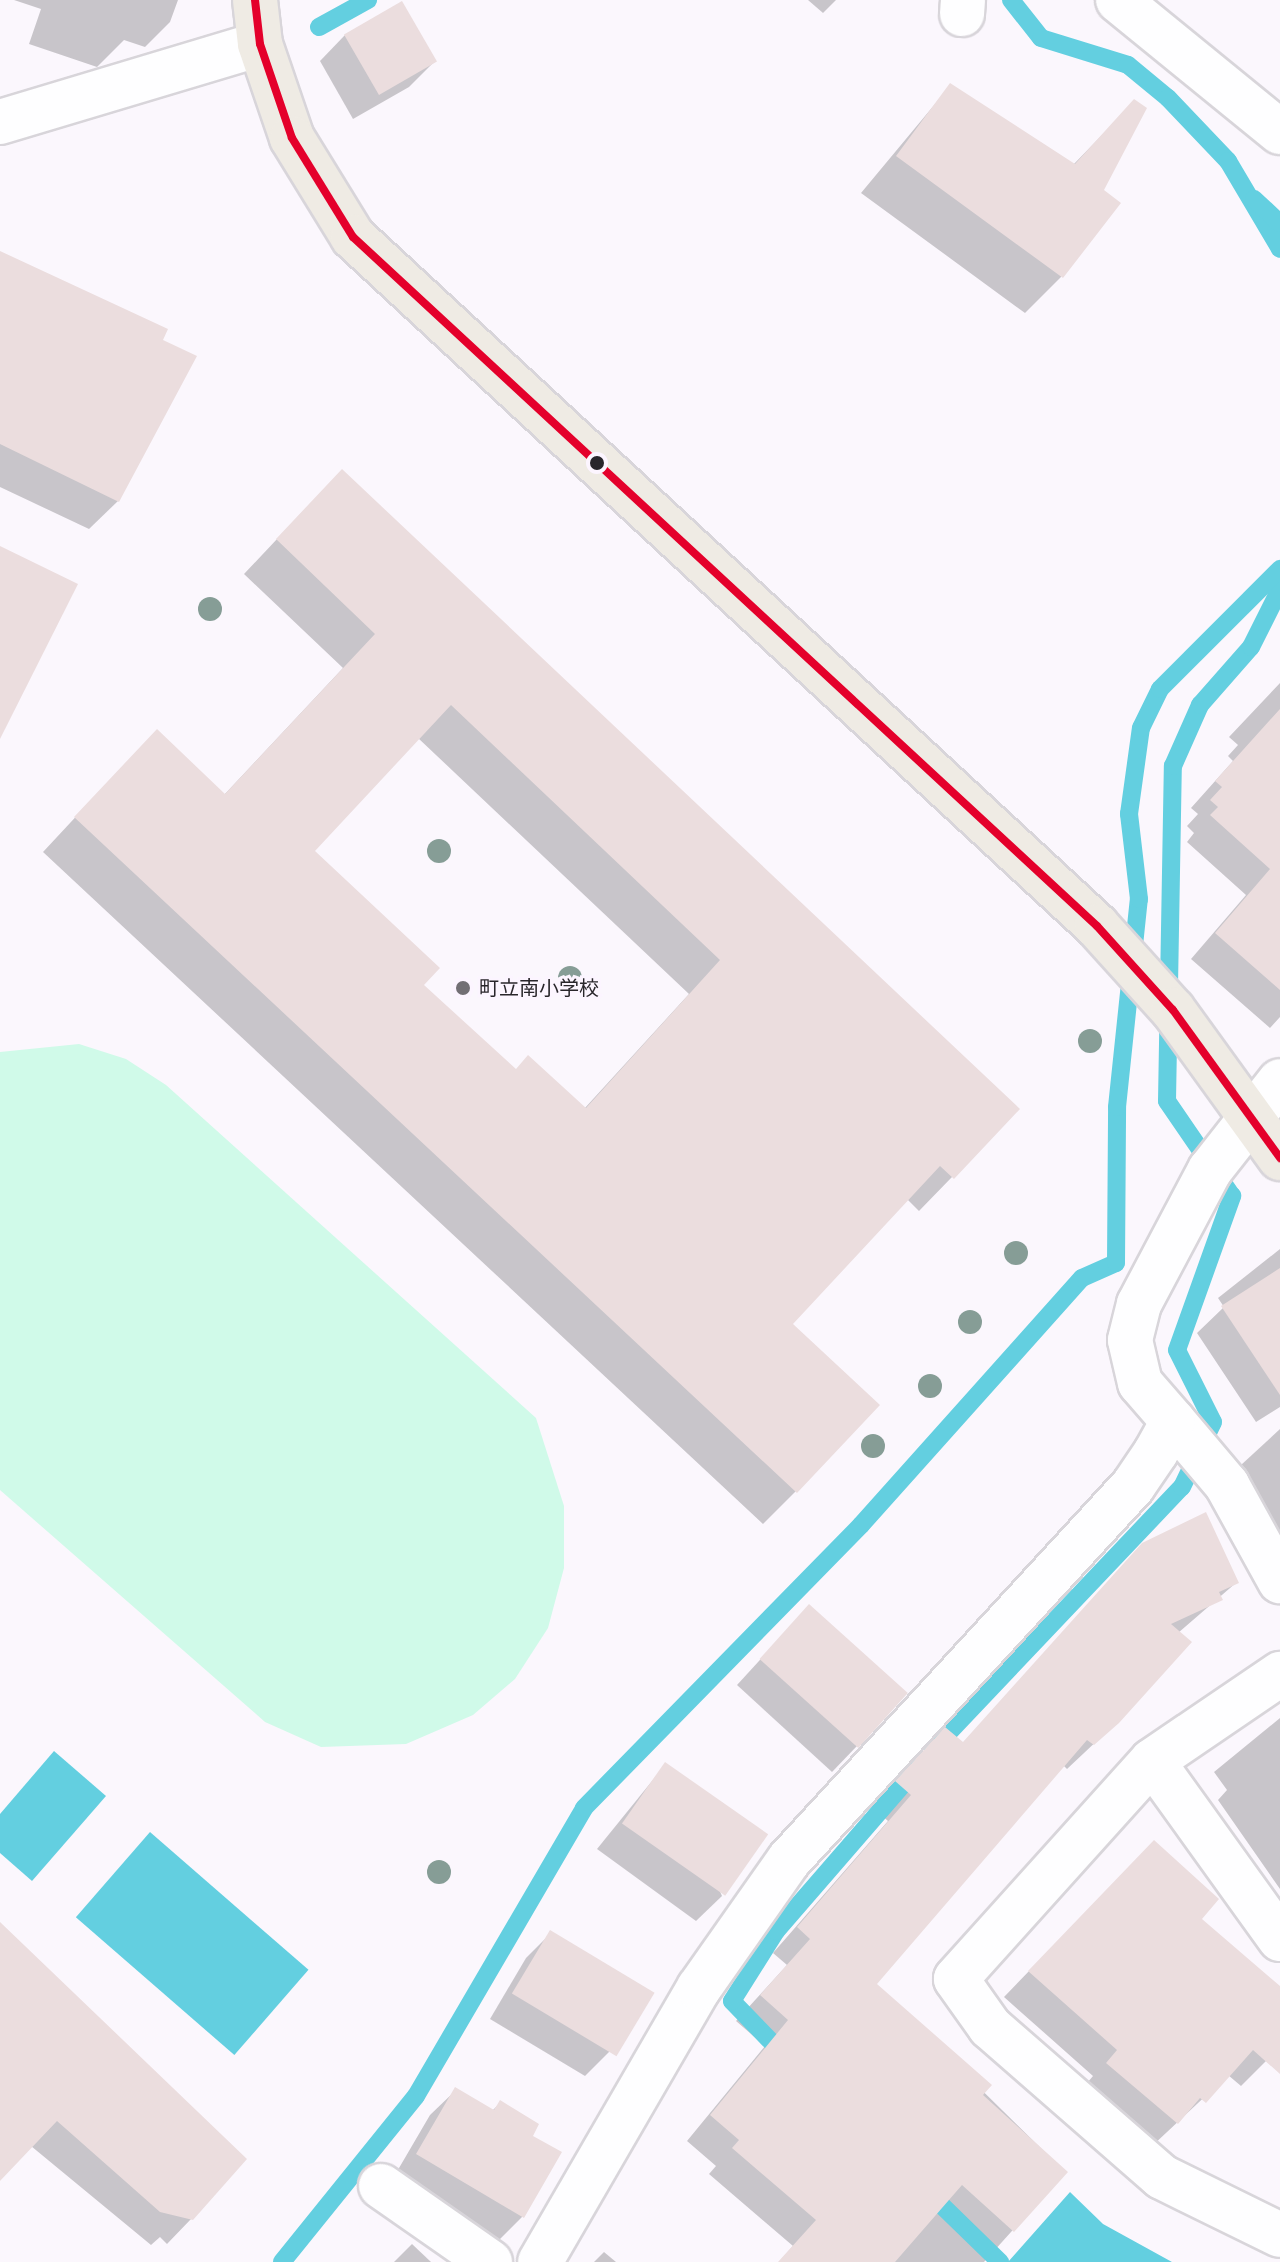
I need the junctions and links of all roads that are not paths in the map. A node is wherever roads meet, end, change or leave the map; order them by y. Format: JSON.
{"nodes":[{"id":1,"x":255,"y":0,"type":"edge"},
{"id":2,"x":1118,"y":0,"type":"edge"},
{"id":3,"x":260,"y":44,"type":"junction"},
{"id":4,"x":0,"y":122,"type":"edge"},
{"id":5,"x":1280,"y":132,"type":"edge"},
{"id":6,"x":1280,"y":1081,"type":"edge"},
{"id":7,"x":1250,"y":1116,"type":"junction"},
{"id":8,"x":1280,"y":1158,"type":"edge"},
{"id":9,"x":1173,"y":1421,"type":"junction"},
{"id":10,"x":1280,"y":1581,"type":"edge"},
{"id":11,"x":1280,"y":1674,"type":"edge"},
{"id":12,"x":1152,"y":1761,"type":"junction"},
{"id":13,"x":1280,"y":1939,"type":"edge"},
{"id":14,"x":381,"y":2186,"type":"dead end"},
{"id":15,"x":1280,"y":2235,"type":"edge"},
{"id":16,"x":490,"y":2262,"type":"edge"},
{"id":17,"x":540,"y":2262,"type":"edge"}],
"edges":[{"from":1,"to":3,"type":"main road"},
{"from":2,"to":5,"type":"street"},
{"from":3,"to":4,"type":"street"},
{"from":3,"to":7,"type":"main road"},
{"from":6,"to":7,"type":"street"},
{"from":7,"to":8,"type":"main road"},
{"from":7,"to":9,"type":"street"},
{"from":9,"to":10,"type":"street"},
{"from":9,"to":17,"type":"street"},
{"from":11,"to":12,"type":"street"},
{"from":12,"to":13,"type":"street"},
{"from":12,"to":15,"type":"street"},
{"from":14,"to":16,"type":"street"}]}
